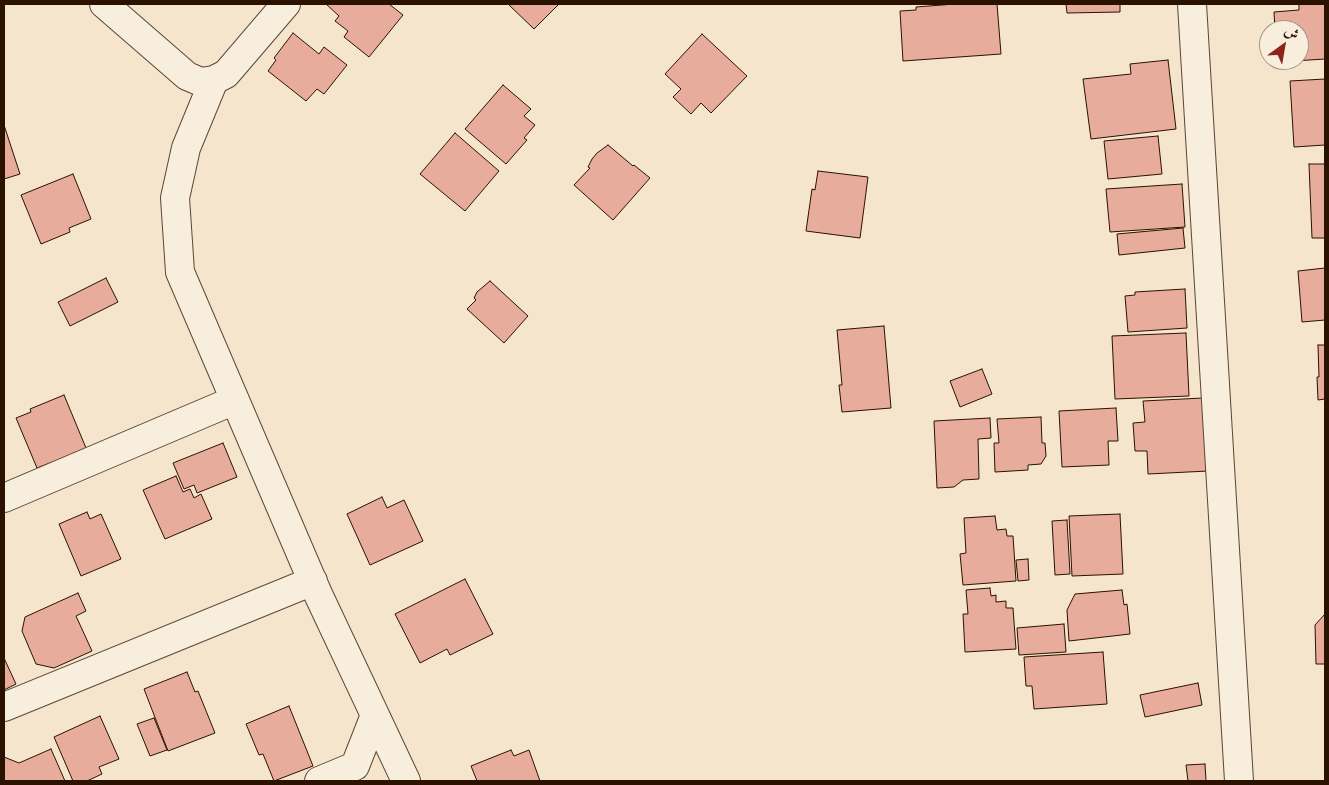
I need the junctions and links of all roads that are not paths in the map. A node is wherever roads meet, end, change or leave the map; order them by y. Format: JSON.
{"nodes":[{"id":1,"x":104,"y":4,"type":"edge"},
{"id":2,"x":286,"y":4,"type":"edge"},
{"id":3,"x":1192,"y":4,"type":"edge"},
{"id":4,"x":214,"y":80,"type":"junction"},
{"id":5,"x":234,"y":400,"type":"junction"},
{"id":6,"x":4,"y":498,"type":"edge"},
{"id":7,"x":313,"y":581,"type":"junction"},
{"id":8,"x":4,"y":707,"type":"edge"},
{"id":9,"x":375,"y":715,"type":"junction"},
{"id":10,"x":318,"y":781,"type":"edge"},
{"id":11,"x":406,"y":781,"type":"edge"},
{"id":12,"x":1239,"y":781,"type":"edge"}],
"edges":[{"from":1,"to":4,"type":"street"},
{"from":2,"to":4,"type":"street"},
{"from":3,"to":12,"type":"street"},
{"from":4,"to":5,"type":"street"},
{"from":5,"to":6,"type":"street"},
{"from":5,"to":7,"type":"street"},
{"from":7,"to":8,"type":"street"},
{"from":7,"to":9,"type":"street"},
{"from":9,"to":10,"type":"street"},
{"from":9,"to":11,"type":"street"}]}
